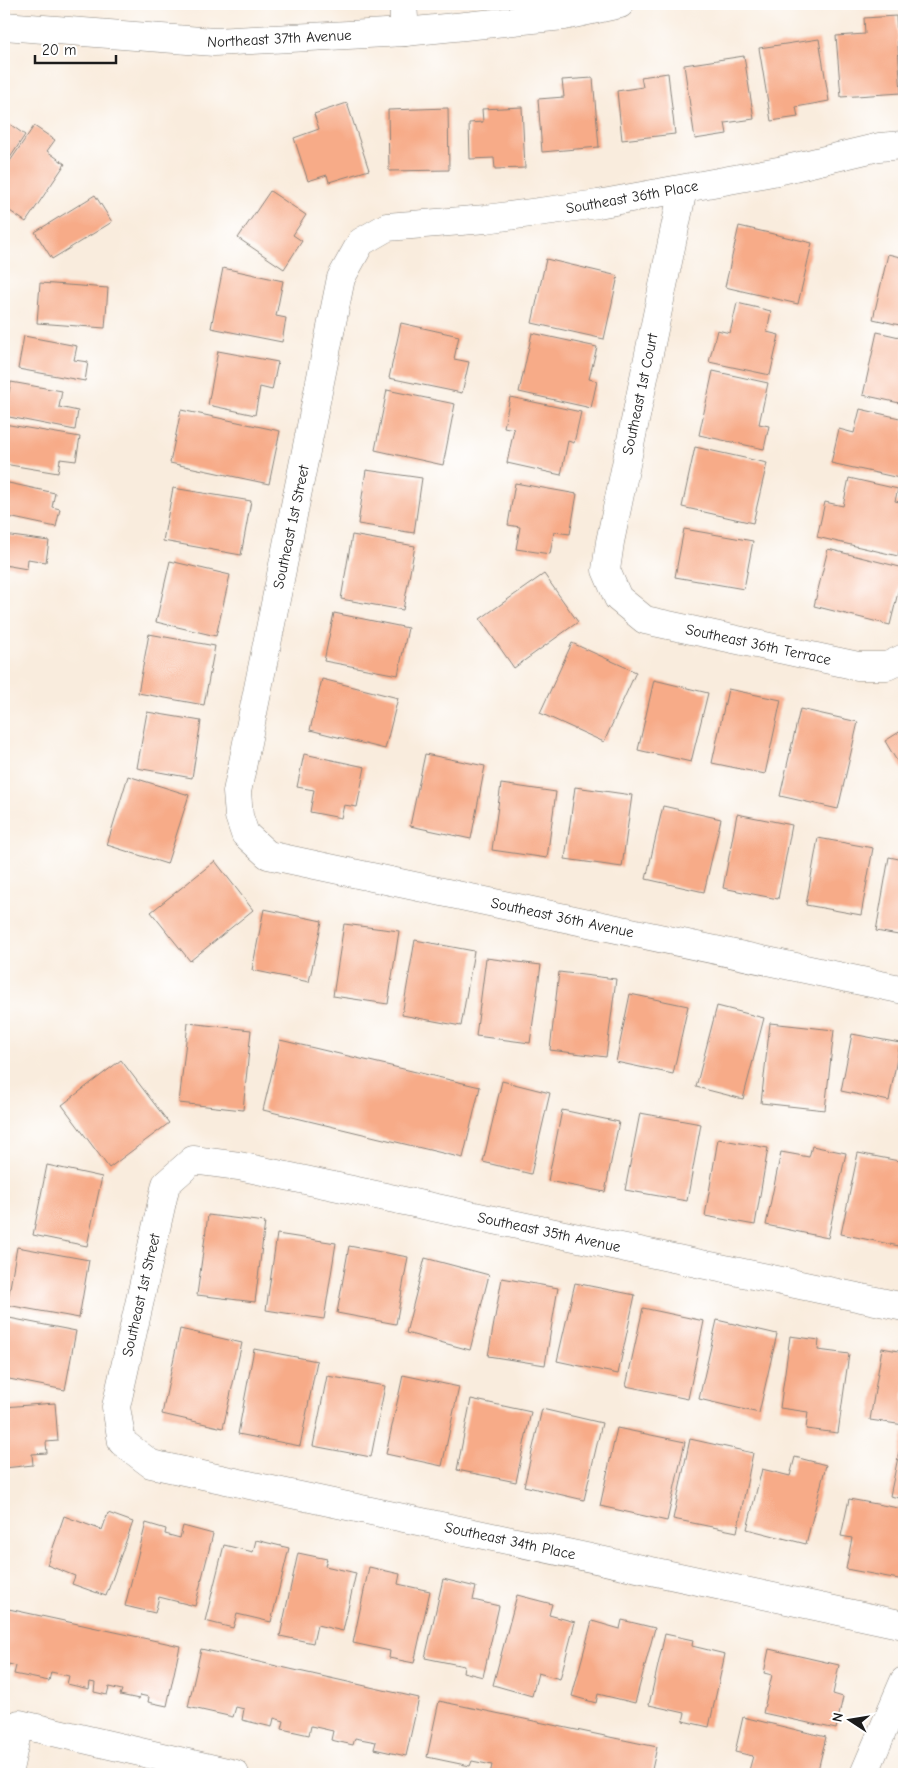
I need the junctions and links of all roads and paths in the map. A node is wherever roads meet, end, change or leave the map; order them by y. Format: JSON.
{"nodes":[{"id":1,"x":403,"y":4,"type":"edge"},
{"id":2,"x":620,"y":4,"type":"edge"},
{"id":3,"x":4,"y":26,"type":"edge"},
{"id":4,"x":405,"y":32,"type":"junction"},
{"id":5,"x":904,"y":145,"type":"edge"},
{"id":6,"x":683,"y":188,"type":"junction"},
{"id":7,"x":360,"y":242,"type":"joint"},
{"id":8,"x":618,"y":598,"type":"joint"},
{"id":9,"x":904,"y":658,"type":"edge"},
{"id":10,"x":240,"y":816,"type":"joint"},
{"id":11,"x":904,"y":990,"type":"edge"},
{"id":12,"x":193,"y":1160,"type":"joint"},
{"id":13,"x":904,"y":1307,"type":"edge"},
{"id":14,"x":122,"y":1442,"type":"joint"},
{"id":15,"x":904,"y":1625,"type":"edge"},
{"id":16,"x":904,"y":1681,"type":"edge"},
{"id":17,"x":8,"y":1774,"type":"edge"},
{"id":18,"x":235,"y":1774,"type":"edge"},
{"id":19,"x":864,"y":1774,"type":"edge"}],
"edges":[{"from":1,"to":4,"type":"street"},
{"from":2,"to":4,"type":"street","name":"Northeast 37th Avenue"},
{"from":3,"to":4,"type":"street","name":"Northeast 37th Avenue"},
{"from":5,"to":6,"type":"street","name":"Southeast 36th Place"},
{"from":6,"to":7,"type":"street","name":"Southeast 36th Place"},
{"from":6,"to":8,"type":"street","name":"Southeast 1st Court"},
{"from":7,"to":10,"type":"street","name":"Southeast 1st Street"},
{"from":8,"to":9,"type":"street","name":"Southeast 36th Terrace"},
{"from":10,"to":11,"type":"street","name":"Southeast 36th Avenue"},
{"from":12,"to":13,"type":"street","name":"Southeast 35th Avenue"},
{"from":12,"to":14,"type":"street","name":"Southeast 1st Street"},
{"from":14,"to":15,"type":"street","name":"Southeast 34th Place"},
{"from":16,"to":19,"type":"street"},
{"from":17,"to":18,"type":"street"}]}
